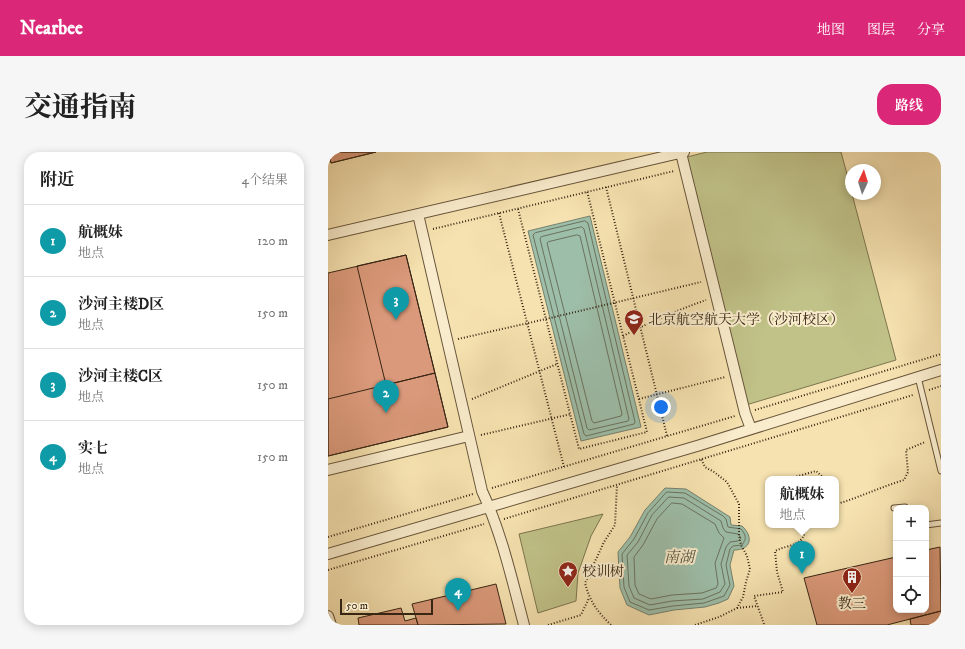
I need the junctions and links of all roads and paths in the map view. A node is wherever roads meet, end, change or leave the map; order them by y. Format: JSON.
{"nodes":[{"id":1,"x":682,"y":152,"type":"edge"},
{"id":2,"x":675,"y":170,"type":"dead end"},
{"id":3,"x":606,"y":187,"type":"junction"},
{"id":4,"x":587,"y":192,"type":"junction"},
{"id":5,"x":518,"y":209,"type":"junction"},
{"id":6,"x":500,"y":213,"type":"junction"},
{"id":7,"x":418,"y":214,"type":"junction"},
{"id":8,"x":430,"y":229,"type":"dead end"},
{"id":9,"x":328,"y":235,"type":"edge"},
{"id":10,"x":702,"y":282,"type":"dead end"},
{"id":11,"x":634,"y":299,"type":"junction"},
{"id":12,"x":707,"y":300,"type":"dead end"},
{"id":13,"x":615,"y":303,"type":"junction"},
{"id":14,"x":546,"y":319,"type":"junction"},
{"id":15,"x":528,"y":323,"type":"junction"},
{"id":16,"x":640,"y":327,"type":"junction"},
{"id":17,"x":623,"y":336,"type":"junction"},
{"id":18,"x":455,"y":339,"type":"dead end"},
{"id":19,"x":941,"y":354,"type":"edge"},
{"id":20,"x":558,"y":364,"type":"junction"},
{"id":21,"x":540,"y":370,"type":"junction"},
{"id":22,"x":941,"y":370,"type":"edge"},
{"id":23,"x":725,"y":376,"type":"dead end"},
{"id":24,"x":918,"y":377,"type":"junction"},
{"id":25,"x":941,"y":386,"type":"edge"},
{"id":26,"x":922,"y":392,"type":"junction"},
{"id":27,"x":657,"y":394,"type":"junction"},
{"id":28,"x":639,"y":399,"type":"junction"},
{"id":29,"x":469,"y":400,"type":"dead end"},
{"id":30,"x":746,"y":413,"type":"junction"},
{"id":31,"x":571,"y":414,"type":"junction"},
{"id":32,"x":553,"y":419,"type":"junction"},
{"id":33,"x":751,"y":429,"type":"junction"},
{"id":34,"x":473,"y":436,"type":"junction"},
{"id":35,"x":667,"y":436,"type":"junction"},
{"id":36,"x":933,"y":440,"type":"junction"},
{"id":37,"x":701,"y":459,"type":"junction"},
{"id":38,"x":564,"y":467,"type":"junction"},
{"id":39,"x":328,"y":470,"type":"edge"},
{"id":40,"x":941,"y":471,"type":"edge"},
{"id":41,"x":799,"y":476,"type":"edge"},
{"id":42,"x":821,"y":476,"type":"edge"},
{"id":43,"x":617,"y":485,"type":"junction"},
{"id":44,"x":482,"y":491,"type":"junction"},
{"id":45,"x":839,"y":503,"type":"edge"},
{"id":46,"x":489,"y":507,"type":"junction"},
{"id":47,"x":494,"y":522,"type":"junction"},
{"id":48,"x":941,"y":523,"type":"edge"},
{"id":49,"x":929,"y":525,"type":"edge"},
{"id":50,"x":806,"y":528,"type":"edge"},
{"id":51,"x":328,"y":537,"type":"edge"},
{"id":52,"x":328,"y":554,"type":"edge"},
{"id":53,"x":328,"y":570,"type":"edge"},
{"id":54,"x":589,"y":598,"type":"junction"},
{"id":55,"x":757,"y":606,"type":"junction"},
{"id":56,"x":737,"y":608,"type":"junction"},
{"id":57,"x":328,"y":616,"type":"edge"},
{"id":58,"x":764,"y":624,"type":"dead end"},
{"id":59,"x":331,"y":625,"type":"edge"},
{"id":60,"x":524,"y":625,"type":"edge"},
{"id":61,"x":548,"y":625,"type":"edge"},
{"id":62,"x":611,"y":625,"type":"edge"},
{"id":63,"x":695,"y":625,"type":"edge"}],
"edges":[{"from":1,"to":7,"type":"street"},
{"from":1,"to":30,"type":"street"},
{"from":2,"to":3,"type":"path"},
{"from":3,"to":4,"type":"path"},
{"from":3,"to":11,"type":"path"},
{"from":4,"to":5,"type":"path"},
{"from":4,"to":13,"type":"path"},
{"from":5,"to":6,"type":"path"},
{"from":5,"to":14,"type":"path"},
{"from":6,"to":8,"type":"path"},
{"from":6,"to":15,"type":"path"},
{"from":7,"to":9,"type":"street"},
{"from":7,"to":34,"type":"street"},
{"from":10,"to":11,"type":"path"},
{"from":11,"to":13,"type":"path"},
{"from":11,"to":16,"type":"path"},
{"from":12,"to":16,"type":"path"},
{"from":13,"to":14,"type":"path"},
{"from":13,"to":17,"type":"path"},
{"from":14,"to":15,"type":"path"},
{"from":14,"to":20,"type":"path"},
{"from":15,"to":18,"type":"path"},
{"from":15,"to":21,"type":"path"},
{"from":16,"to":17,"type":"path"},
{"from":16,"to":27,"type":"path"},
{"from":17,"to":28,"type":"path"},
{"from":19,"to":30,"type":"path"},
{"from":20,"to":21,"type":"path"},
{"from":20,"to":31,"type":"path"},
{"from":21,"to":29,"type":"path"},
{"from":21,"to":32,"type":"path"},
{"from":22,"to":24,"type":"street"},
{"from":23,"to":27,"type":"path"},
{"from":24,"to":26,"type":"lane"},
{"from":24,"to":33,"type":"street"},
{"from":25,"to":26,"type":"path"},
{"from":26,"to":36,"type":"lane"},
{"from":26,"to":37,"type":"path"},
{"from":27,"to":28,"type":"path"},
{"from":27,"to":35,"type":"path"},
{"from":28,"to":31,"type":"path"},
{"from":30,"to":33,"type":"street"},
{"from":30,"to":35,"type":"path"},
{"from":31,"to":32,"type":"path"},
{"from":32,"to":34,"type":"path"},
{"from":32,"to":38,"type":"path"},
{"from":33,"to":46,"type":"street"},
{"from":34,"to":39,"type":"street"},
{"from":34,"to":44,"type":"street"},
{"from":35,"to":38,"type":"path"},
{"from":36,"to":40,"type":"lane"},
{"from":36,"to":45,"type":"path"},
{"from":37,"to":43,"type":"path"},
{"from":37,"to":56,"type":"path"},
{"from":38,"to":44,"type":"path"},
{"from":41,"to":42,"type":"path"},
{"from":43,"to":47,"type":"path"},
{"from":43,"to":54,"type":"path"},
{"from":44,"to":46,"type":"street"},
{"from":44,"to":51,"type":"path"},
{"from":46,"to":47,"type":"street"},
{"from":46,"to":52,"type":"street"},
{"from":47,"to":53,"type":"path"},
{"from":47,"to":60,"type":"street"},
{"from":48,"to":49,"type":"lane"},
{"from":50,"to":55,"type":"path"},
{"from":54,"to":61,"type":"path"},
{"from":54,"to":62,"type":"path"},
{"from":55,"to":56,"type":"path"},
{"from":55,"to":58,"type":"path"},
{"from":56,"to":63,"type":"path"},
{"from":57,"to":59,"type":"street"}]}
